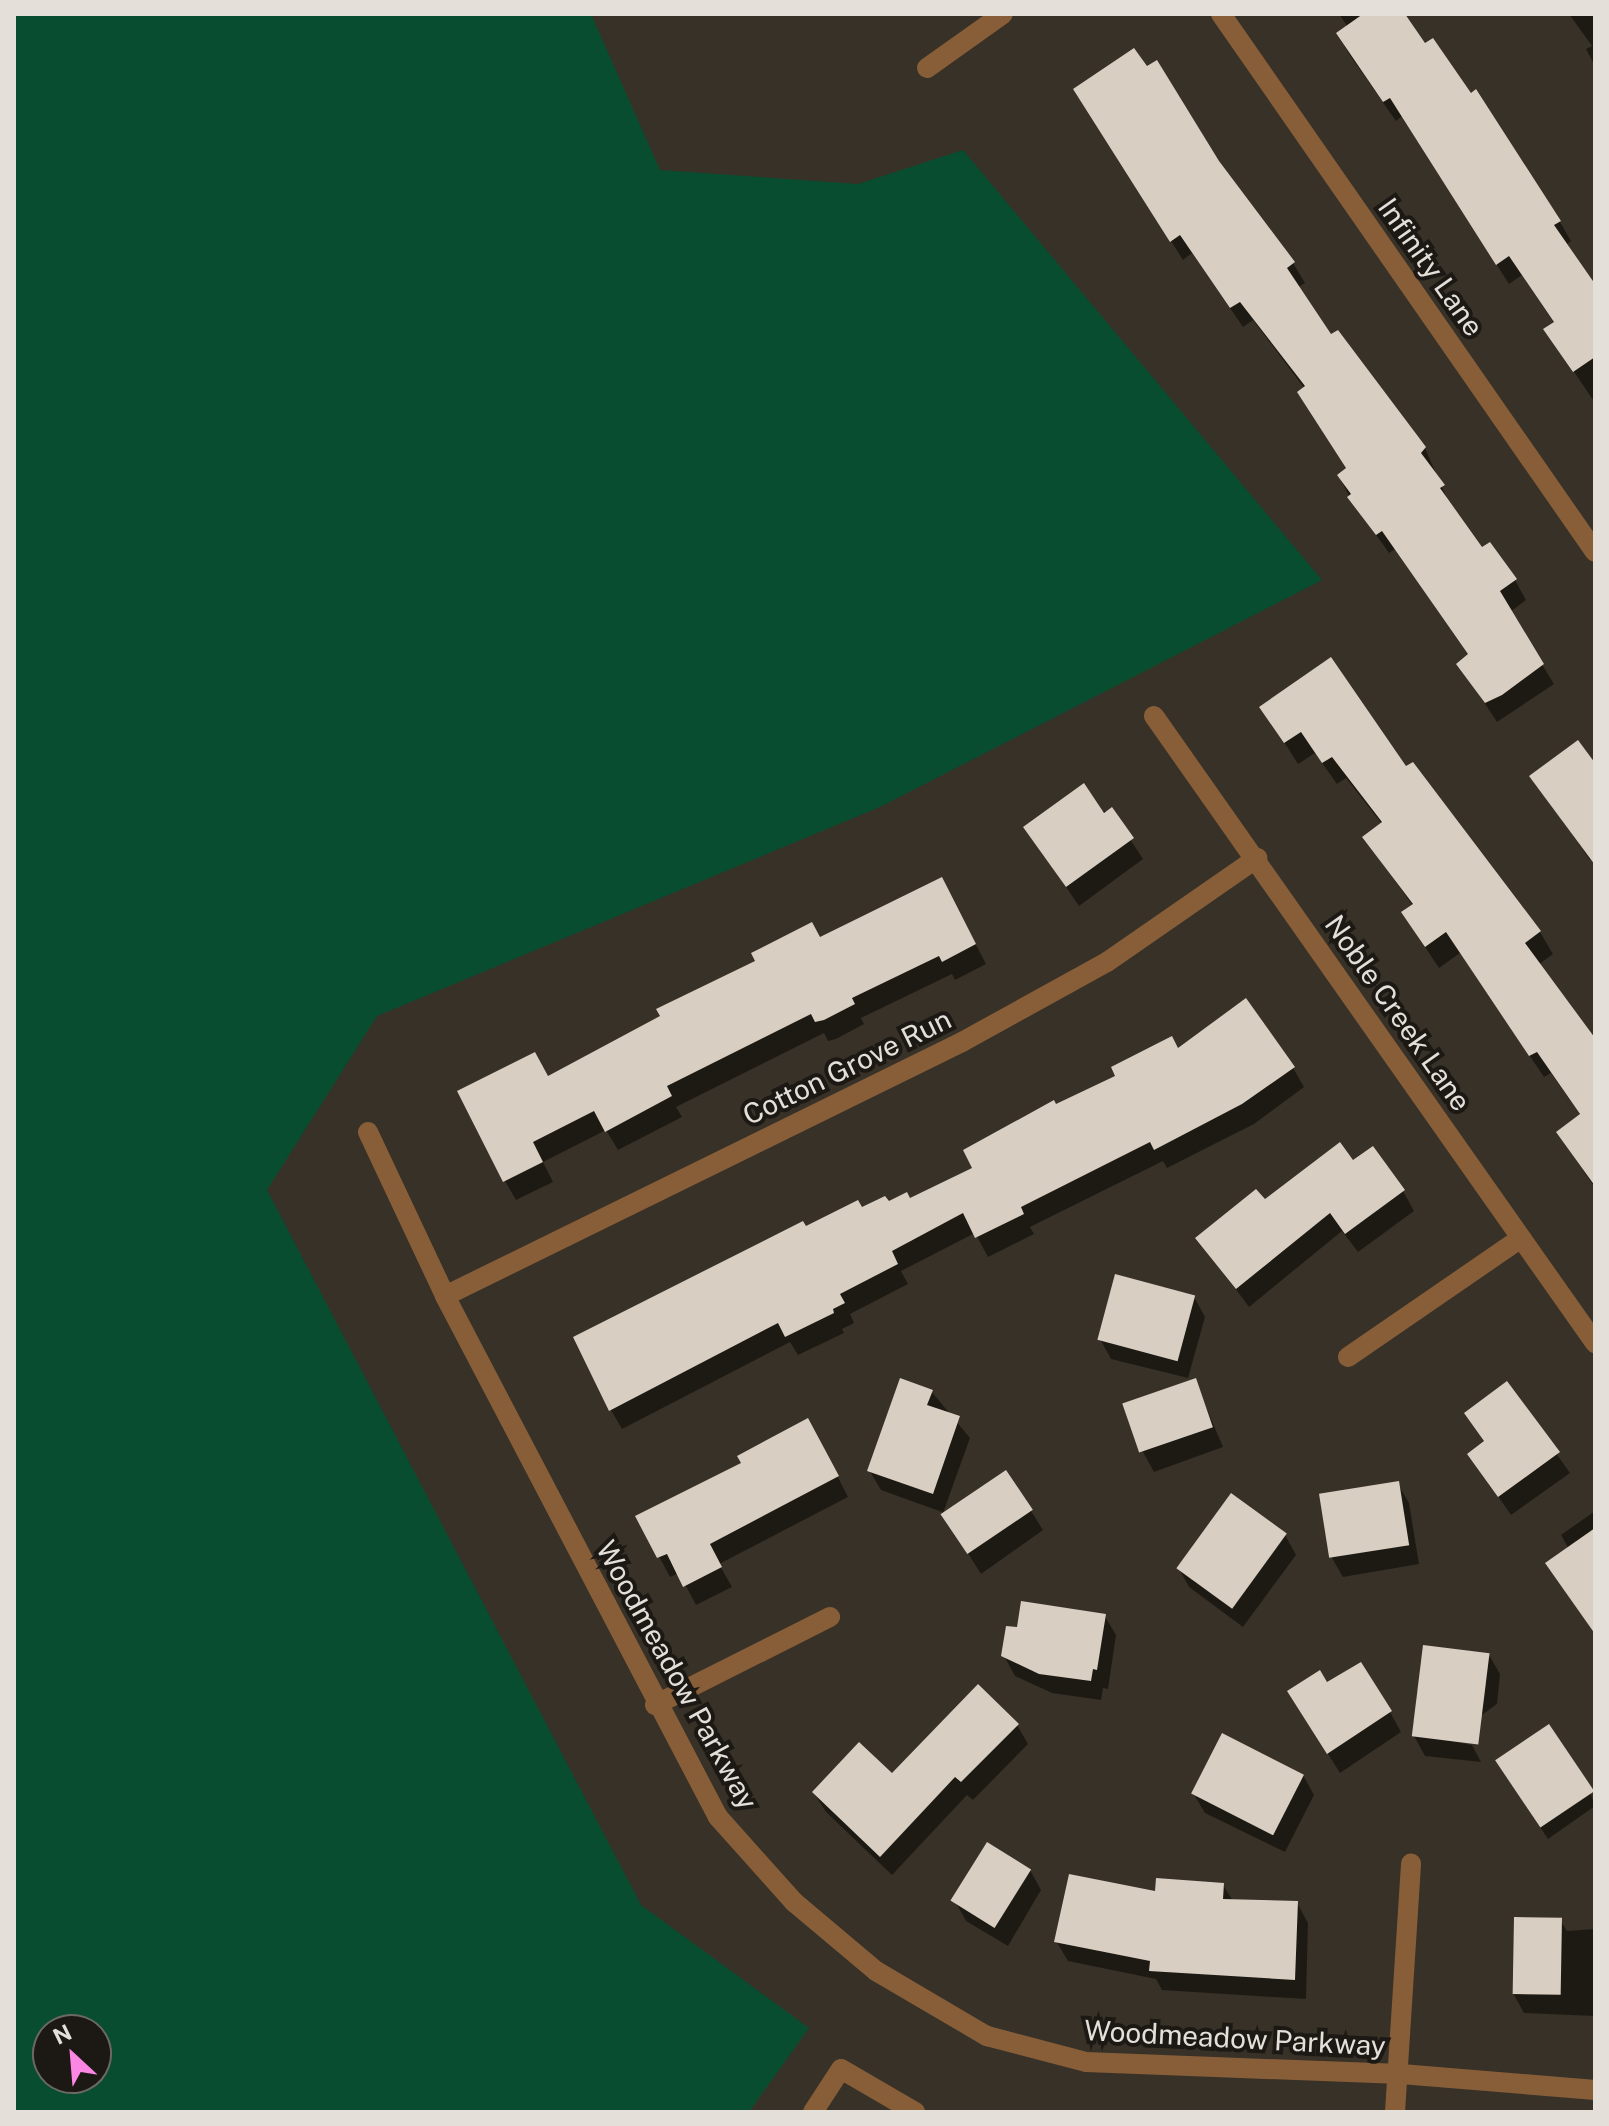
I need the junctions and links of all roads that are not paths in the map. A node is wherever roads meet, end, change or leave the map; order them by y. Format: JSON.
{"nodes":[{"id":1,"x":1003,"y":14,"type":"edge"},
{"id":2,"x":1221,"y":14,"type":"edge"},
{"id":3,"x":927,"y":68,"type":"dead end"},
{"id":4,"x":1595,"y":552,"type":"edge"},
{"id":5,"x":1154,"y":716,"type":"dead end"},
{"id":6,"x":1257,"y":858,"type":"junction"},
{"id":7,"x":368,"y":1132,"type":"dead end"},
{"id":8,"x":1521,"y":1238,"type":"junction"},
{"id":9,"x":445,"y":1296,"type":"junction"},
{"id":10,"x":1595,"y":1343,"type":"edge"},
{"id":11,"x":1348,"y":1357,"type":"dead end"},
{"id":12,"x":830,"y":1617,"type":"dead end"},
{"id":13,"x":655,"y":1705,"type":"junction"},
{"id":14,"x":1411,"y":1864,"type":"dead end"},
{"id":15,"x":1401,"y":2074,"type":"junction"},
{"id":16,"x":1595,"y":2090,"type":"edge"},
{"id":17,"x":813,"y":2112,"type":"edge"},
{"id":18,"x":915,"y":2112,"type":"edge"},
{"id":19,"x":1395,"y":2112,"type":"edge"}],
"edges":[{"from":1,"to":3,"type":"street"},
{"from":2,"to":4,"type":"street","name":"Infinity Lane"},
{"from":5,"to":6,"type":"street","name":"Noble Creek Lane"},
{"from":6,"to":8,"type":"street","name":"Noble Creek Lane"},
{"from":6,"to":9,"type":"street","name":"Cotton Grove Run"},
{"from":7,"to":9,"type":"street","name":"Woodmeadow Parkway"},
{"from":8,"to":10,"type":"street","name":"Noble Creek Lane"},
{"from":8,"to":11,"type":"street"},
{"from":9,"to":13,"type":"street","name":"Woodmeadow Parkway"},
{"from":12,"to":13,"type":"street"},
{"from":13,"to":15,"type":"street","name":"Woodmeadow Parkway"},
{"from":14,"to":15,"type":"street"},
{"from":15,"to":16,"type":"street","name":"Woodmeadow Parkway"},
{"from":15,"to":19,"type":"street"},
{"from":17,"to":18,"type":"street"}]}
